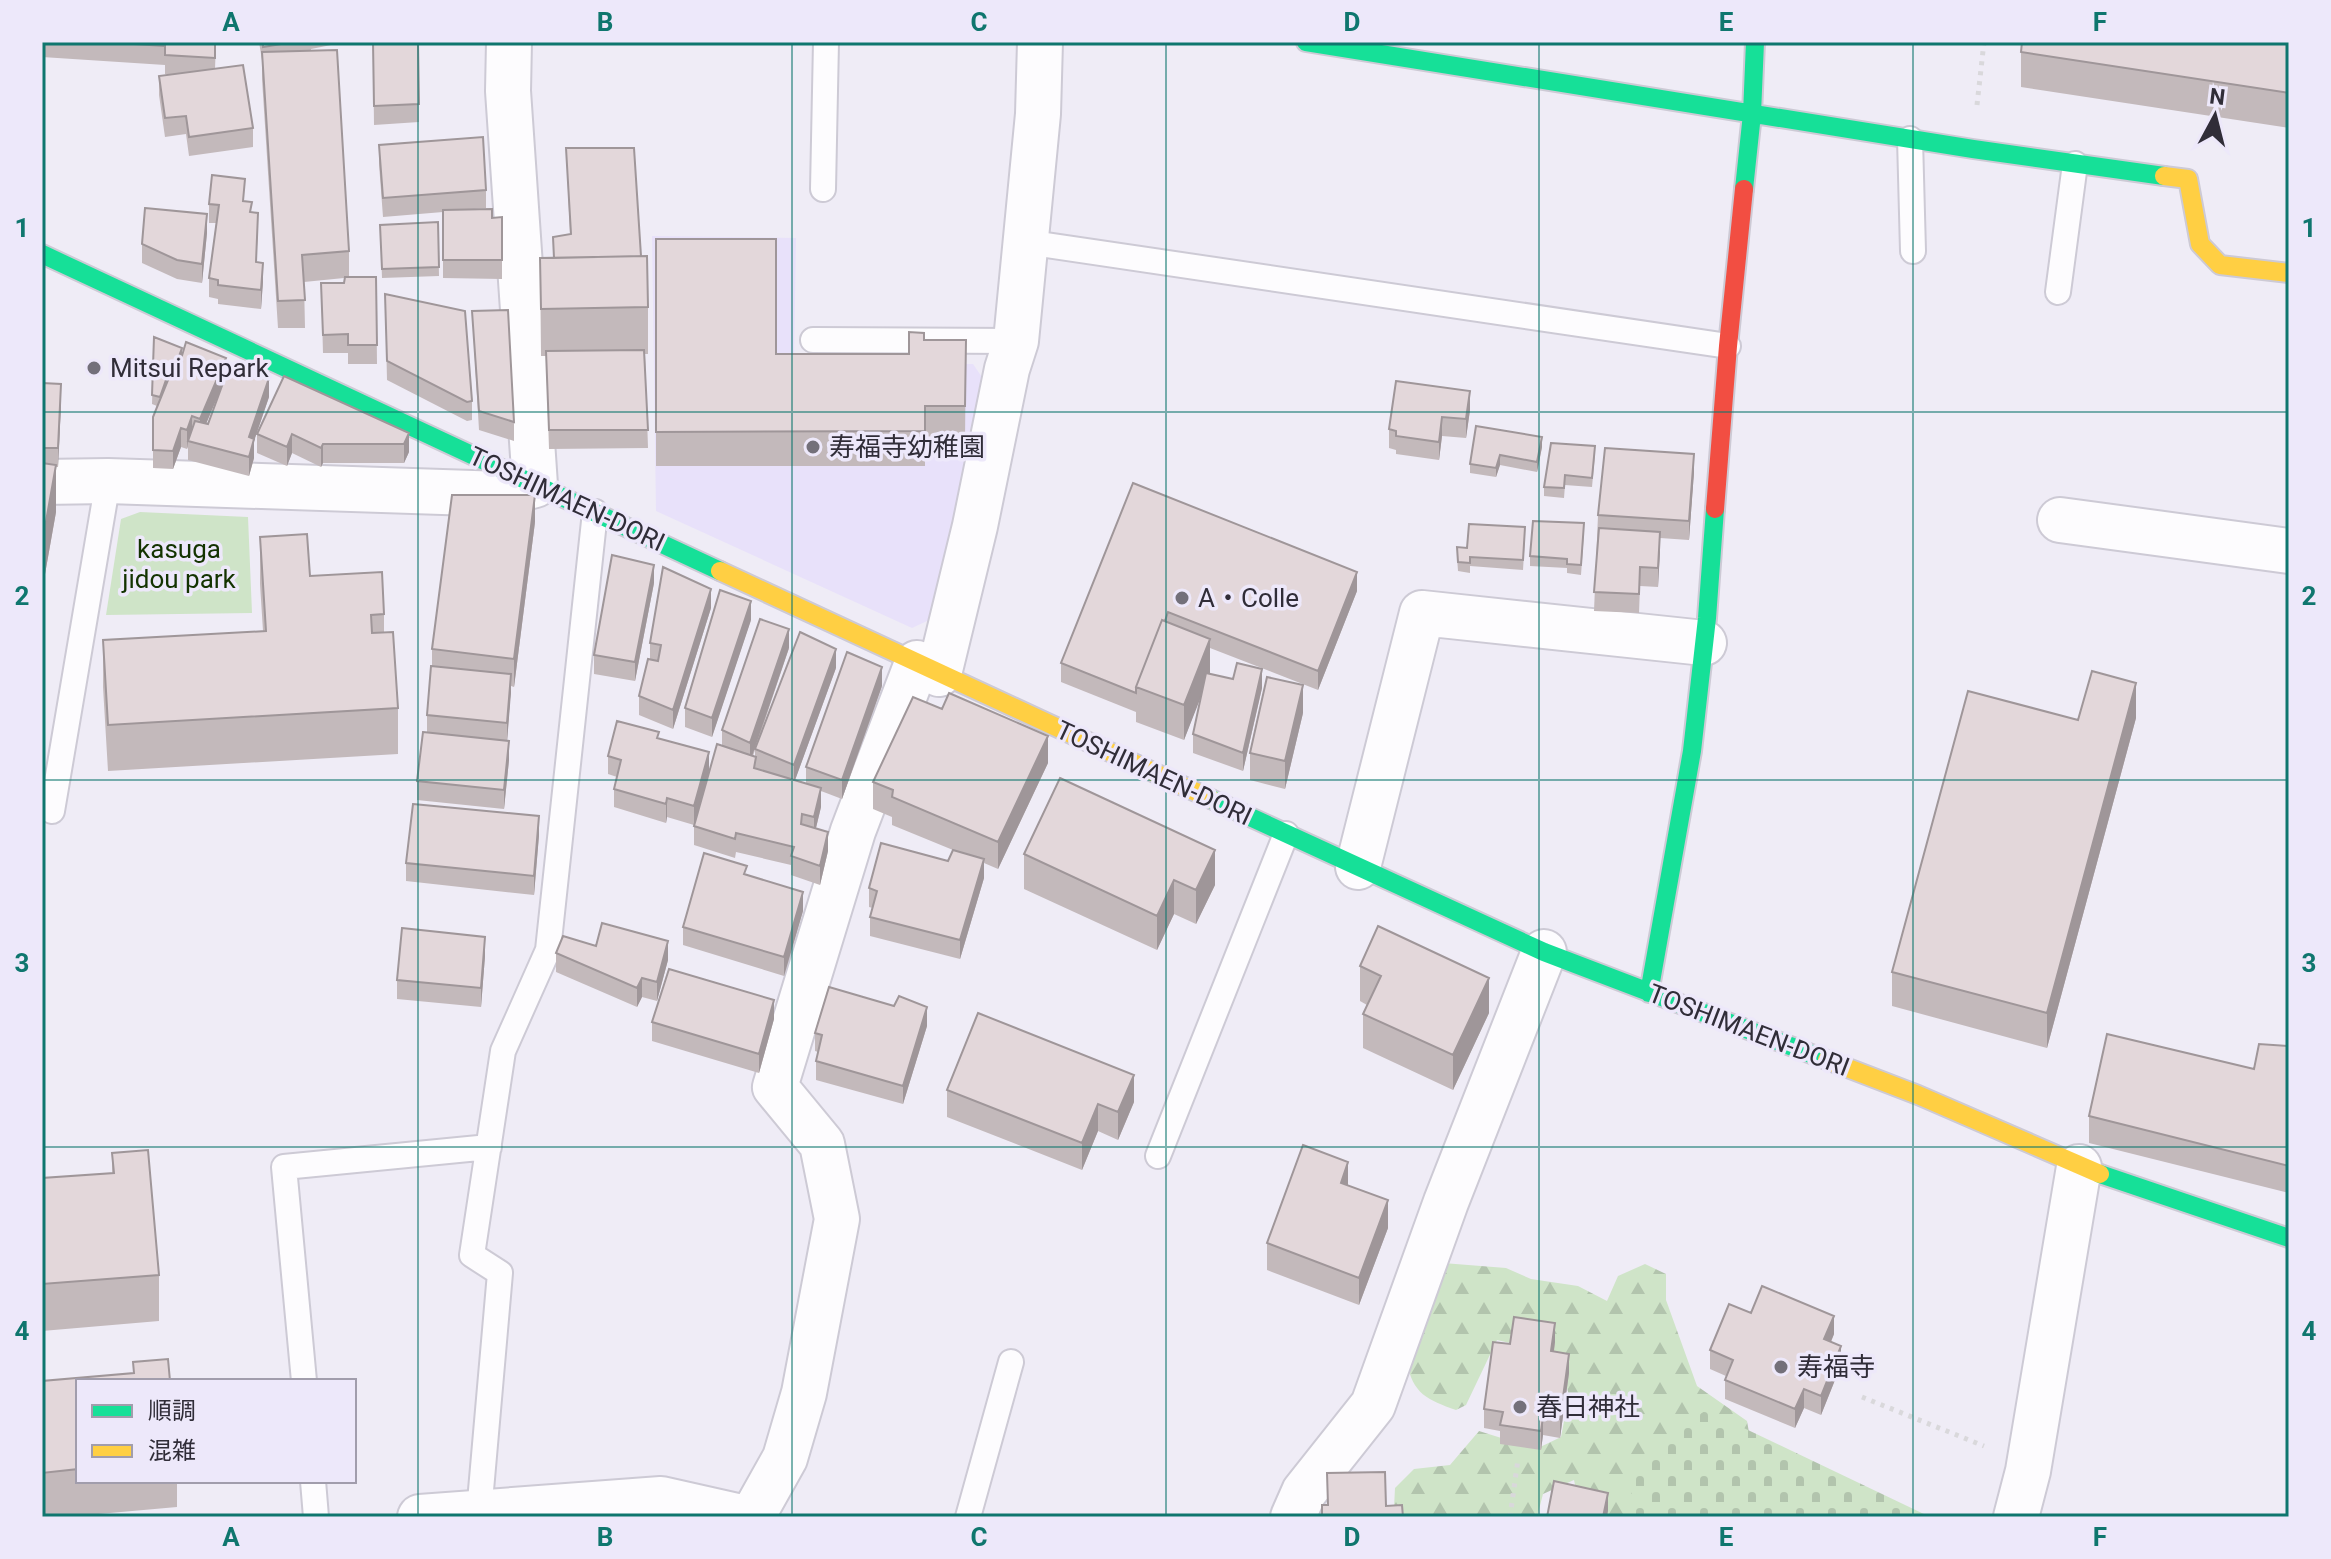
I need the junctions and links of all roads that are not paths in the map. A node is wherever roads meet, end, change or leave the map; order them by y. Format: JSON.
{"nodes":[{"id":1,"x":509,"y":42,"type":"edge"},
{"id":2,"x":826,"y":42,"type":"edge"},
{"id":3,"x":1040,"y":42,"type":"edge"},
{"id":4,"x":1306,"y":42,"type":"edge"},
{"id":5,"x":1755,"y":42,"type":"edge"},
{"id":6,"x":1752,"y":114,"type":"junction"},
{"id":7,"x":1910,"y":139,"type":"junction"},
{"id":8,"x":2075,"y":164,"type":"junction"},
{"id":9,"x":823,"y":189,"type":"dead end"},
{"id":10,"x":1026,"y":242,"type":"junction"},
{"id":11,"x":1913,"y":251,"type":"dead end"},
{"id":12,"x":42,"y":254,"type":"edge"},
{"id":13,"x":2289,"y":273,"type":"edge"},
{"id":14,"x":2058,"y":292,"type":"dead end"},
{"id":15,"x":813,"y":340,"type":"dead end"},
{"id":16,"x":1016,"y":341,"type":"junction"},
{"id":17,"x":1728,"y":346,"type":"junction"},
{"id":18,"x":108,"y":481,"type":"junction"},
{"id":19,"x":42,"y":482,"type":"edge"},
{"id":20,"x":535,"y":485,"type":"junction"},
{"id":21,"x":595,"y":512,"type":"junction"},
{"id":22,"x":2060,"y":520,"type":"dead end"},
{"id":23,"x":2289,"y":551,"type":"edge"},
{"id":24,"x":1704,"y":643,"type":"junction"},
{"id":25,"x":928,"y":669,"type":"junction"},
{"id":26,"x":52,"y":811,"type":"dead end"},
{"id":27,"x":1286,"y":834,"type":"junction"},
{"id":28,"x":1358,"y":867,"type":"junction"},
{"id":29,"x":1544,"y":952,"type":"junction"},
{"id":30,"x":1649,"y":993,"type":"junction"},
{"id":31,"x":489,"y":1147,"type":"junction"},
{"id":32,"x":1158,"y":1156,"type":"dead end"},
{"id":33,"x":2079,"y":1167,"type":"junction"},
{"id":34,"x":2289,"y":1238,"type":"edge"},
{"id":35,"x":1011,"y":1362,"type":"dead end"},
{"id":36,"x":304,"y":1379,"type":"edge"},
{"id":37,"x":313,"y":1483,"type":"edge"},
{"id":38,"x":603,"y":1510,"type":"edge"},
{"id":39,"x":479,"y":1513,"type":"junction"},
{"id":40,"x":316,"y":1517,"type":"edge"},
{"id":41,"x":420,"y":1517,"type":"edge"},
{"id":42,"x":741,"y":1517,"type":"edge"},
{"id":43,"x":752,"y":1517,"type":"edge"},
{"id":44,"x":968,"y":1517,"type":"edge"},
{"id":45,"x":1293,"y":1517,"type":"edge"},
{"id":46,"x":2016,"y":1517,"type":"edge"}],
"edges":[{"from":1,"to":20,"type":"street"},
{"from":2,"to":9,"type":"lane"},
{"from":3,"to":10,"type":"street"},
{"from":4,"to":6,"type":"street"},
{"from":5,"to":6,"type":"street"},
{"from":6,"to":7,"type":"street"},
{"from":6,"to":17,"type":"street"},
{"from":7,"to":8,"type":"street"},
{"from":7,"to":11,"type":"lane"},
{"from":8,"to":13,"type":"street"},
{"from":8,"to":14,"type":"lane"},
{"from":10,"to":16,"type":"street"},
{"from":10,"to":17,"type":"lane"},
{"from":12,"to":20,"type":"street","name":"TOSHIMAEN-DORI"},
{"from":15,"to":16,"type":"lane"},
{"from":16,"to":25,"type":"street"},
{"from":17,"to":24,"type":"street"},
{"from":18,"to":19,"type":"street"},
{"from":18,"to":20,"type":"street"},
{"from":18,"to":26,"type":"lane"},
{"from":20,"to":21,"type":"street","name":"TOSHIMAEN-DORI"},
{"from":21,"to":25,"type":"street","name":"TOSHIMAEN-DORI"},
{"from":21,"to":31,"type":"lane"},
{"from":22,"to":23,"type":"street"},
{"from":24,"to":28,"type":"street"},
{"from":24,"to":30,"type":"street"},
{"from":25,"to":27,"type":"street","name":"TOSHIMAEN-DORI"},
{"from":25,"to":43,"type":"street"},
{"from":27,"to":28,"type":"street","name":"TOSHIMAEN-DORI"},
{"from":27,"to":32,"type":"lane"},
{"from":28,"to":29,"type":"street","name":"TOSHIMAEN-DORI"},
{"from":29,"to":30,"type":"street","name":"TOSHIMAEN-DORI"},
{"from":29,"to":45,"type":"street"},
{"from":30,"to":33,"type":"street","name":"TOSHIMAEN-DORI"},
{"from":31,"to":36,"type":"lane"},
{"from":31,"to":39,"type":"lane"},
{"from":33,"to":34,"type":"street","name":"TOSHIMAEN-DORI"},
{"from":33,"to":46,"type":"street"},
{"from":35,"to":44,"type":"lane"},
{"from":37,"to":40,"type":"lane"},
{"from":38,"to":39,"type":"street"},
{"from":38,"to":42,"type":"street"},
{"from":39,"to":41,"type":"street"}]}
